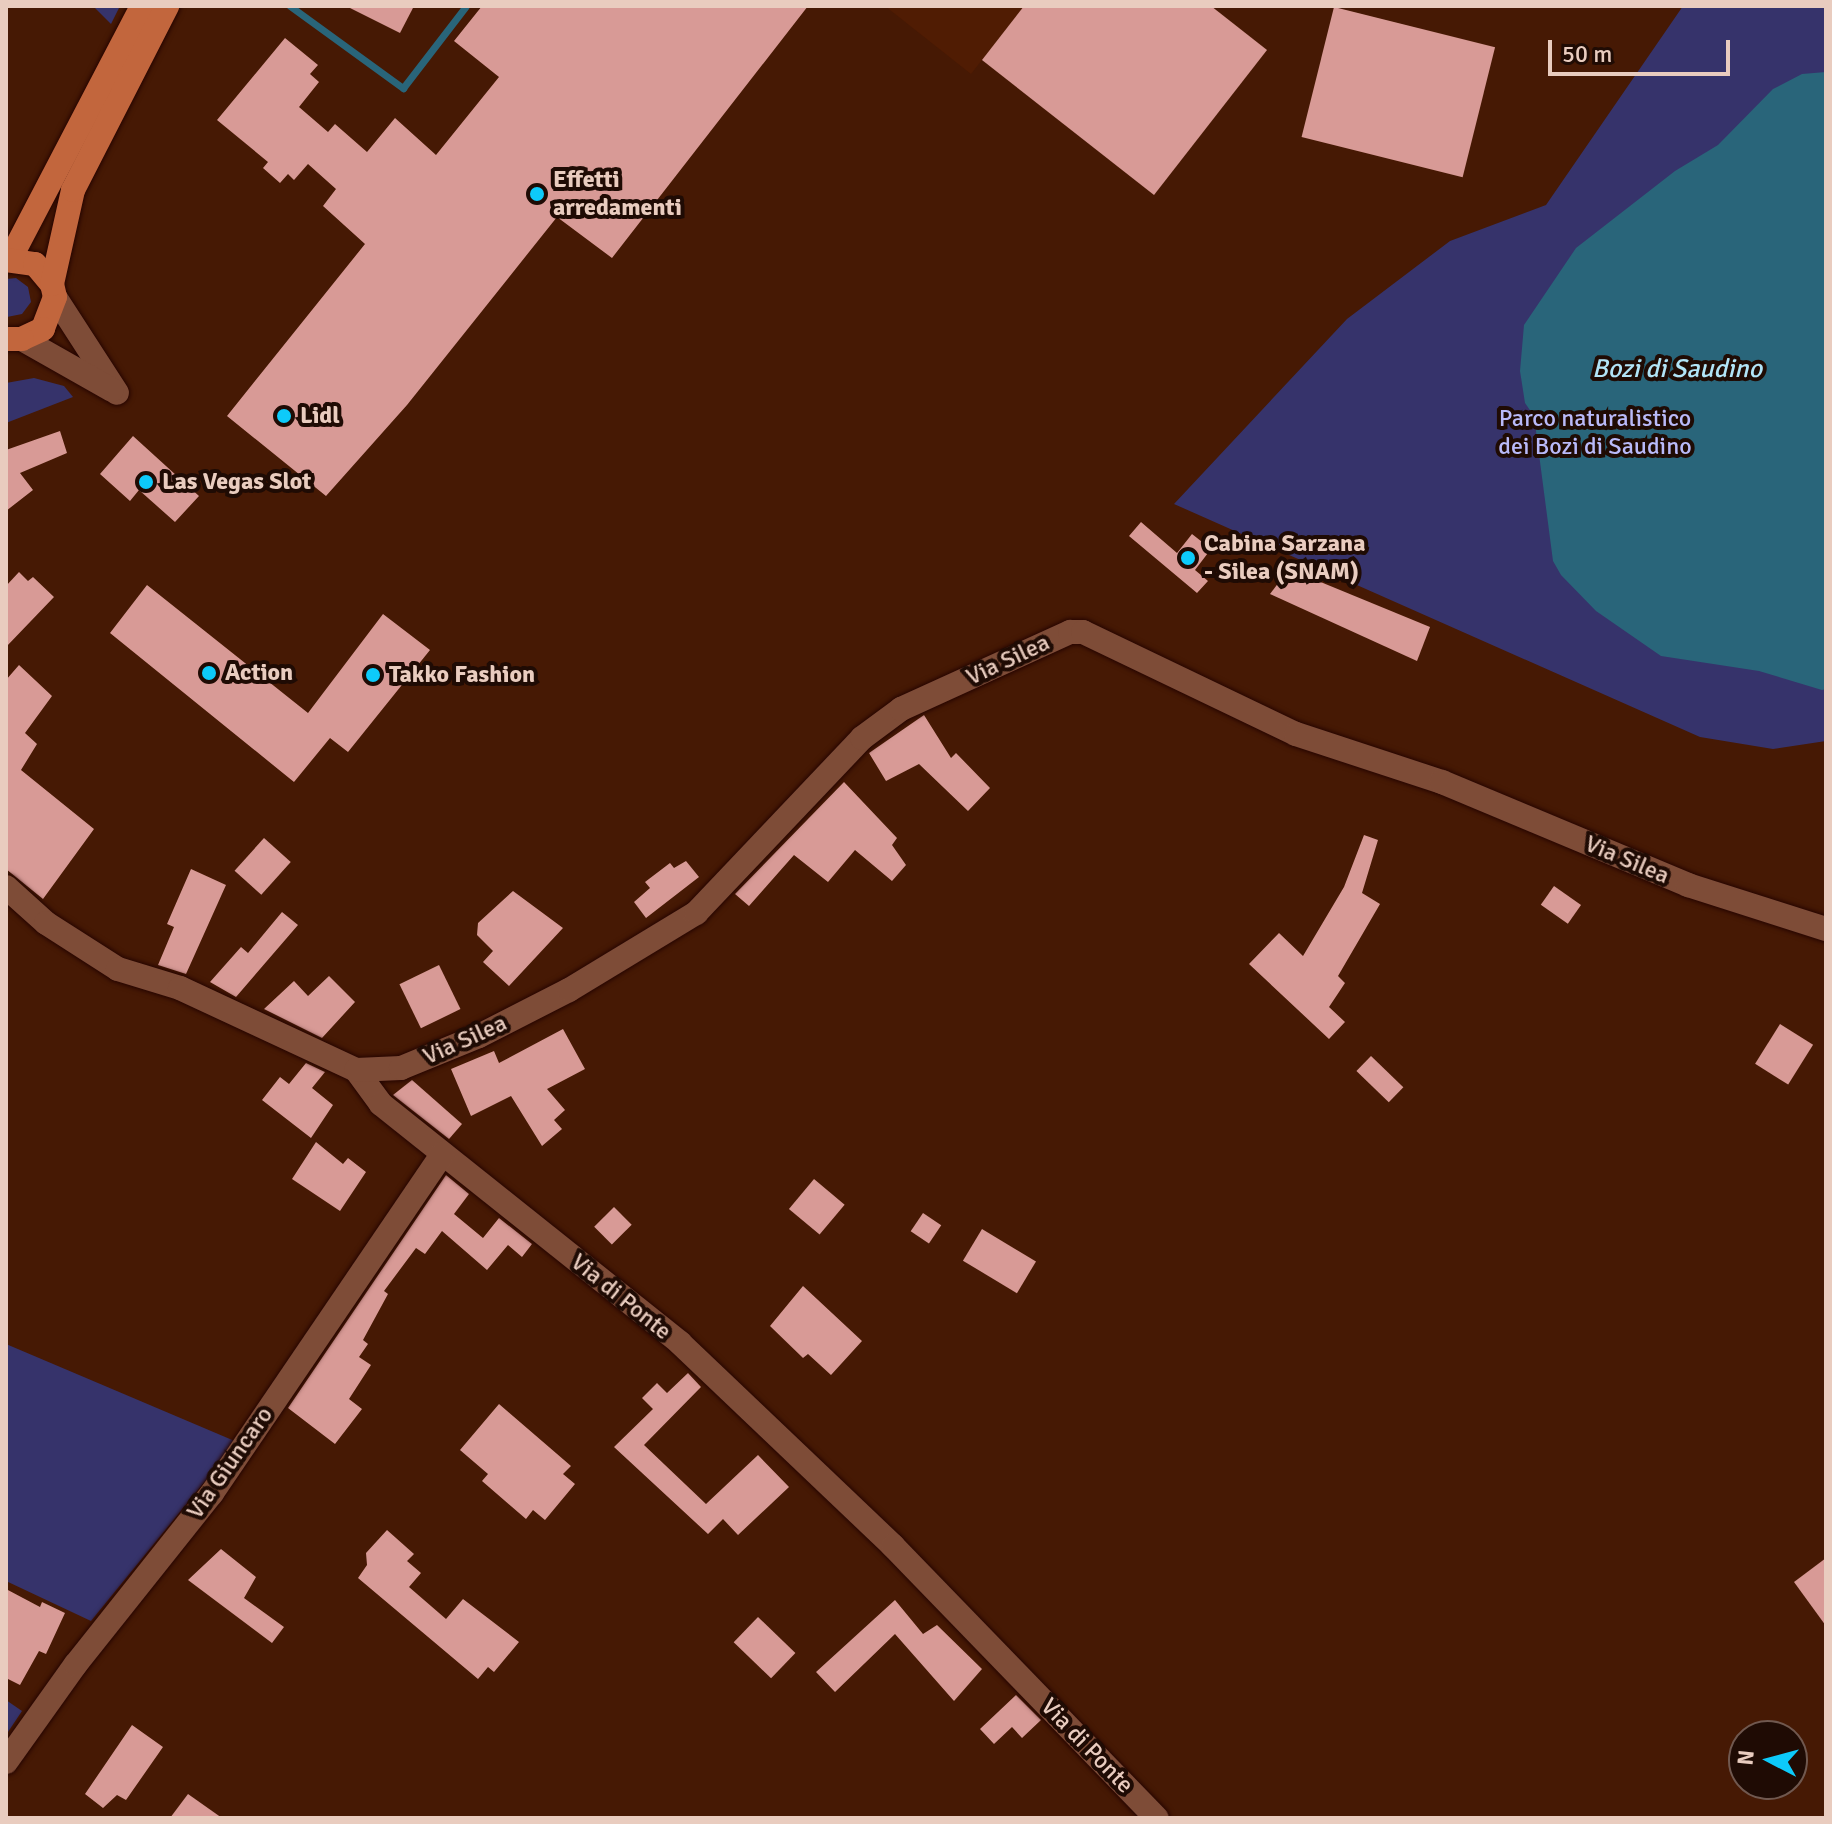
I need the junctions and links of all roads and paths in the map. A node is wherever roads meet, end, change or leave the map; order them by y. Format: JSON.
{"nodes":[{"id":1,"x":142,"y":6,"type":"edge"},
{"id":2,"x":167,"y":6,"type":"edge"},
{"id":3,"x":8,"y":260,"type":"edge"},
{"id":4,"x":54,"y":290,"type":"junction"},
{"id":5,"x":12,"y":342,"type":"edge"},
{"id":6,"x":6,"y":887,"type":"edge"},
{"id":7,"x":1826,"y":929,"type":"edge"},
{"id":8,"x":356,"y":1070,"type":"junction"},
{"id":9,"x":442,"y":1154,"type":"junction"},
{"id":10,"x":6,"y":1762,"type":"edge"},
{"id":11,"x":1157,"y":1818,"type":"edge"}],
"edges":[{"from":1,"to":3,"type":"main road"},
{"from":2,"to":4,"type":"main road"},
{"from":3,"to":4,"type":"main road"},
{"from":4,"to":5,"type":"main road"},
{"from":4,"to":5,"type":"street"},
{"from":6,"to":8,"type":"street","name":"Via di Ponte"},
{"from":7,"to":8,"type":"street","name":"Via Silea"},
{"from":8,"to":9,"type":"street","name":"Via di Ponte"},
{"from":9,"to":10,"type":"street","name":"Via Giuncaro"},
{"from":9,"to":11,"type":"street","name":"Via di Ponte"}]}
